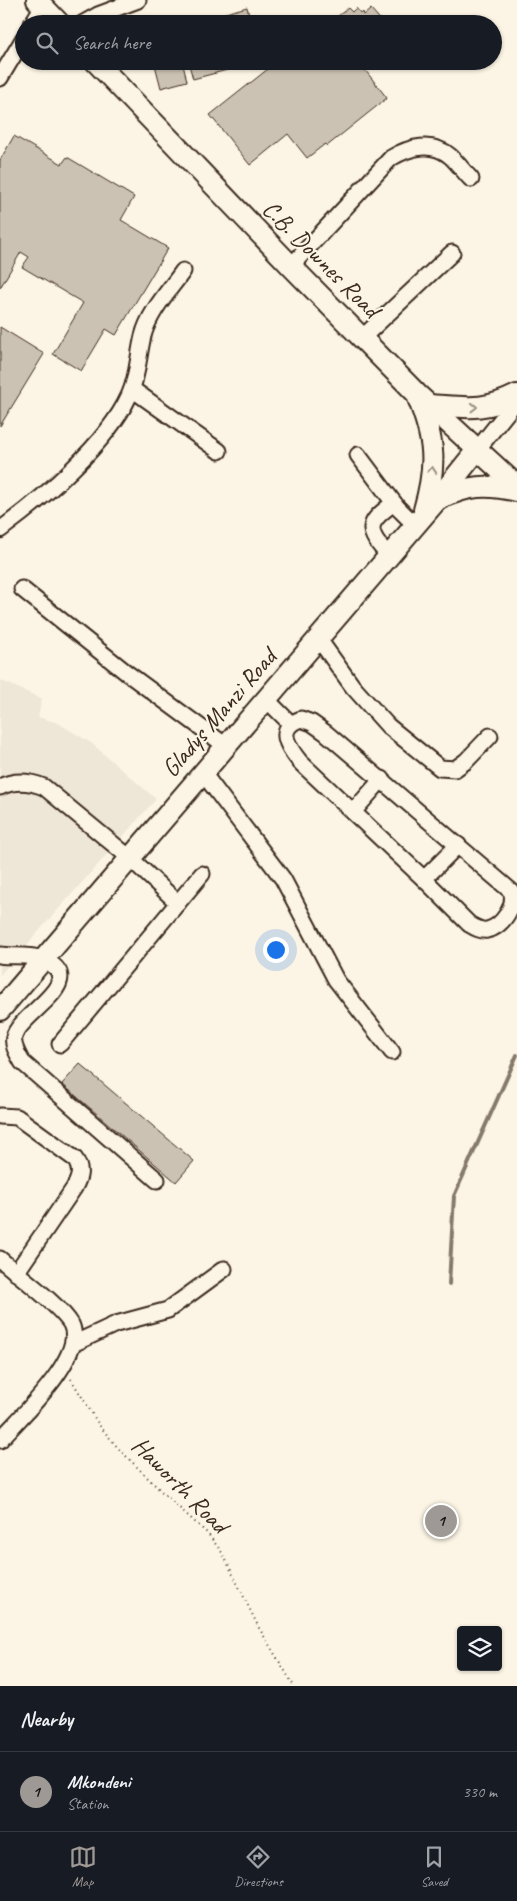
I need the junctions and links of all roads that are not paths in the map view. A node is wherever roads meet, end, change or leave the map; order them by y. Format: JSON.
{"nodes":[{"id":1,"x":138,"y":0,"type":"edge"},
{"id":2,"x":40,"y":3,"type":"edge"},
{"id":3,"x":35,"y":15,"type":"edge"},
{"id":4,"x":51,"y":15,"type":"edge"},
{"id":5,"x":96,"y":15,"type":"edge"},
{"id":6,"x":15,"y":53,"type":"edge"},
{"id":7,"x":104,"y":70,"type":"edge"},
{"id":8,"x":0,"y":78,"type":"edge"},
{"id":9,"x":471,"y":179,"type":"dead end"},
{"id":10,"x":452,"y":253,"type":"dead end"},
{"id":11,"x":285,"y":260,"type":"junction"},
{"id":12,"x":183,"y":271,"type":"dead end"},
{"id":13,"x":362,"y":338,"type":"junction"},
{"id":14,"x":132,"y":389,"type":"junction"},
{"id":15,"x":517,"y":395,"type":"edge"},
{"id":16,"x":423,"y":400,"type":"junction"},
{"id":17,"x":517,"y":400,"type":"edge"},
{"id":18,"x":477,"y":450,"type":"junction"},
{"id":19,"x":219,"y":451,"type":"dead end"},
{"id":20,"x":358,"y":455,"type":"dead end"},
{"id":21,"x":517,"y":486,"type":"edge"},
{"id":22,"x":517,"y":491,"type":"edge"},
{"id":23,"x":437,"y":500,"type":"junction"},
{"id":24,"x":394,"y":503,"type":"junction"},
{"id":25,"x":419,"y":521,"type":"junction"},
{"id":26,"x":0,"y":530,"type":"edge"},
{"id":27,"x":389,"y":556,"type":"junction"},
{"id":28,"x":22,"y":589,"type":"dead end"},
{"id":29,"x":318,"y":638,"type":"junction"},
{"id":30,"x":266,"y":698,"type":"junction"},
{"id":31,"x":291,"y":724,"type":"junction"},
{"id":32,"x":490,"y":736,"type":"dead end"},
{"id":33,"x":226,"y":746,"type":"junction"},
{"id":34,"x":203,"y":773,"type":"junction"},
{"id":35,"x":382,"y":779,"type":"junction"},
{"id":36,"x":0,"y":787,"type":"edge"},
{"id":37,"x":353,"y":812,"type":"junction"},
{"id":38,"x":458,"y":844,"type":"junction"},
{"id":39,"x":130,"y":858,"type":"junction"},
{"id":40,"x":202,"y":874,"type":"dead end"},
{"id":41,"x":424,"y":879,"type":"junction"},
{"id":42,"x":178,"y":903,"type":"junction"},
{"id":43,"x":0,"y":954,"type":"edge"},
{"id":44,"x":42,"y":959,"type":"junction"},
{"id":45,"x":0,"y":1010,"type":"edge"},
{"id":46,"x":60,"y":1044,"type":"dead end"},
{"id":47,"x":392,"y":1052,"type":"dead end"},
{"id":48,"x":0,"y":1116,"type":"edge"},
{"id":49,"x":157,"y":1180,"type":"dead end"},
{"id":50,"x":0,"y":1259,"type":"edge"},
{"id":51,"x":224,"y":1269,"type":"dead end"},
{"id":52,"x":16,"y":1273,"type":"junction"},
{"id":53,"x":73,"y":1344,"type":"junction"},
{"id":54,"x":0,"y":1440,"type":"edge"}],
"edges":[{"from":1,"to":5,"type":"street"},
{"from":2,"to":3,"type":"street"},
{"from":2,"to":4,"type":"main road"},
{"from":6,"to":8,"type":"street"},
{"from":7,"to":11,"type":"main road","name":"C.B. Downes Road"},
{"from":9,"to":11,"type":"street"},
{"from":10,"to":13,"type":"street"},
{"from":11,"to":13,"type":"main road","name":"C.B. Downes Road"},
{"from":12,"to":14,"type":"street"},
{"from":13,"to":16,"type":"main road","name":"C.B. Downes Road"},
{"from":14,"to":19,"type":"street"},
{"from":14,"to":26,"type":"street"},
{"from":16,"to":15,"type":"main road","one_way":true},
{"from":16,"to":18,"type":"main road","name":"C.B. Downes Road"},
{"from":25,"to":16,"type":"main road","one_way":true},
{"from":17,"to":18,"type":"street"},
{"from":18,"to":21,"type":"main road","name":"C.B. Downes Road"},
{"from":18,"to":23,"type":"main road","name":"Gladys Manzi Road"},
{"from":20,"to":24,"type":"street"},
{"from":22,"to":23,"type":"main road"},
{"from":23,"to":25,"type":"main road","name":"Gladys Manzi Road"},
{"from":24,"to":25,"type":"street"},
{"from":24,"to":27,"type":"street"},
{"from":25,"to":27,"type":"main road","name":"Gladys Manzi Road"},
{"from":27,"to":29,"type":"main road","name":"Gladys Manzi Road"},
{"from":28,"to":33,"type":"street"},
{"from":29,"to":30,"type":"main road","name":"Gladys Manzi Road"},
{"from":29,"to":32,"type":"street"},
{"from":30,"to":31,"type":"street"},
{"from":30,"to":33,"type":"main road","name":"Gladys Manzi Road"},
{"from":31,"to":35,"type":"street"},
{"from":31,"to":37,"type":"street"},
{"from":33,"to":34,"type":"main road","name":"Gladys Manzi Road"},
{"from":34,"to":39,"type":"main road","name":"Gladys Manzi Road"},
{"from":34,"to":47,"type":"street"},
{"from":35,"to":37,"type":"street"},
{"from":35,"to":38,"type":"street"},
{"from":36,"to":39,"type":"street"},
{"from":37,"to":41,"type":"street"},
{"from":38,"to":41,"type":"street"},
{"from":38,"to":41,"type":"street"},
{"from":39,"to":42,"type":"street"},
{"from":39,"to":44,"type":"main road","name":"Gladys Manzi Road"},
{"from":40,"to":42,"type":"street"},
{"from":42,"to":46,"type":"street"},
{"from":43,"to":44,"type":"street"},
{"from":44,"to":45,"type":"main road","name":"Gladys Manzi Road"},
{"from":44,"to":49,"type":"street"},
{"from":48,"to":52,"type":"street"},
{"from":50,"to":52,"type":"street"},
{"from":51,"to":53,"type":"street"},
{"from":52,"to":53,"type":"street"},
{"from":53,"to":54,"type":"street"}]}
